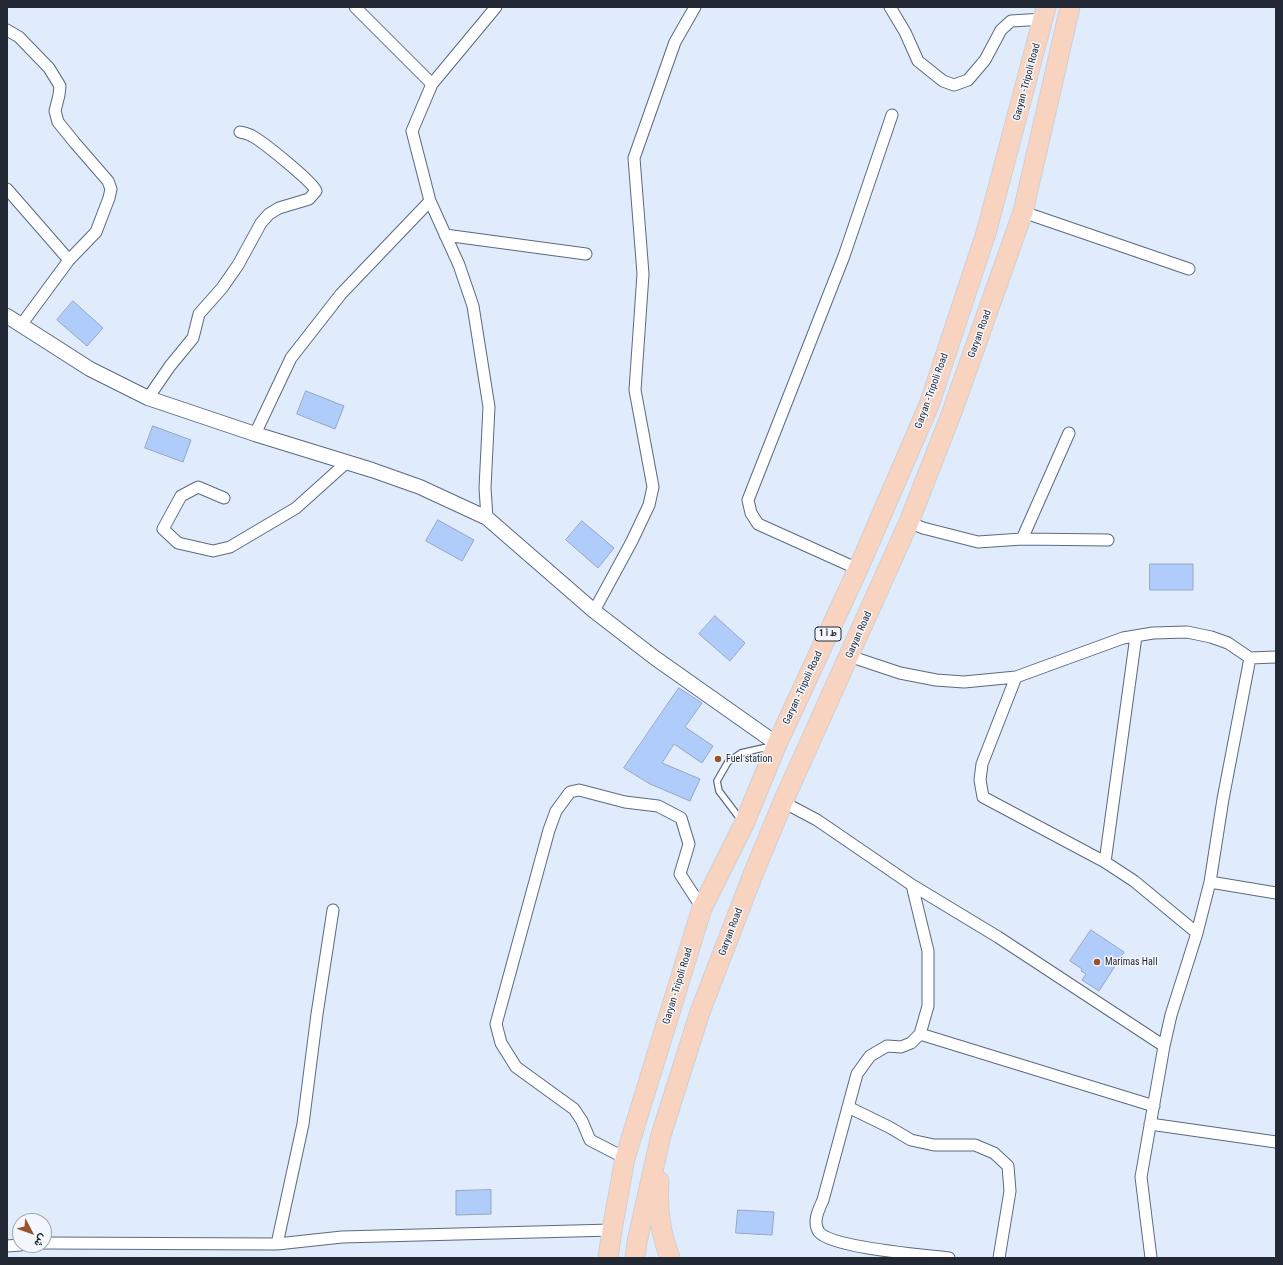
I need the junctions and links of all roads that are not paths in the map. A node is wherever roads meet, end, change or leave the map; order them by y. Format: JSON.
{"nodes":[{"id":1,"x":355,"y":7,"type":"edge"},
{"id":2,"x":496,"y":7,"type":"edge"},
{"id":3,"x":695,"y":7,"type":"edge"},
{"id":4,"x":890,"y":7,"type":"edge"},
{"id":5,"x":1070,"y":7,"type":"edge"},
{"id":6,"x":1045,"y":13,"type":"edge"},
{"id":7,"x":7,"y":30,"type":"edge"},
{"id":8,"x":432,"y":84,"type":"junction"},
{"id":9,"x":892,"y":115,"type":"dead end"},
{"id":10,"x":240,"y":132,"type":"dead end"},
{"id":11,"x":7,"y":189,"type":"edge"},
{"id":12,"x":430,"y":201,"type":"junction"},
{"id":13,"x":1023,"y":212,"type":"junction"},
{"id":14,"x":444,"y":235,"type":"junction"},
{"id":15,"x":586,"y":254,"type":"dead end"},
{"id":16,"x":70,"y":260,"type":"junction"},
{"id":17,"x":1189,"y":269,"type":"dead end"},
{"id":18,"x":7,"y":316,"type":"edge"},
{"id":19,"x":21,"y":325,"type":"junction"},
{"id":20,"x":148,"y":398,"type":"junction"},
{"id":21,"x":1069,"y":433,"type":"dead end"},
{"id":22,"x":255,"y":434,"type":"junction"},
{"id":23,"x":346,"y":463,"type":"junction"},
{"id":24,"x":224,"y":498,"type":"dead end"},
{"id":25,"x":487,"y":518,"type":"junction"},
{"id":26,"x":909,"y":522,"type":"junction"},
{"id":27,"x":1022,"y":539,"type":"junction"},
{"id":28,"x":1108,"y":540,"type":"dead end"},
{"id":29,"x":858,"y":569,"type":"junction"},
{"id":30,"x":594,"y":611,"type":"junction"},
{"id":31,"x":1136,"y":636,"type":"junction"},
{"id":32,"x":849,"y":656,"type":"junction"},
{"id":33,"x":1276,"y":657,"type":"edge"},
{"id":34,"x":1250,"y":658,"type":"junction"},
{"id":35,"x":1016,"y":677,"type":"junction"},
{"id":36,"x":777,"y":744,"type":"junction"},
{"id":37,"x":783,"y":802,"type":"junction"},
{"id":38,"x":744,"y":824,"type":"junction"},
{"id":39,"x":1105,"y":862,"type":"junction"},
{"id":40,"x":1210,"y":882,"type":"junction"},
{"id":41,"x":912,"y":885,"type":"junction"},
{"id":42,"x":1276,"y":893,"type":"edge"},
{"id":43,"x":702,"y":908,"type":"junction"},
{"id":44,"x":333,"y":910,"type":"dead end"},
{"id":45,"x":1197,"y":933,"type":"junction"},
{"id":46,"x":920,"y":1034,"type":"junction"},
{"id":47,"x":1164,"y":1046,"type":"junction"},
{"id":48,"x":1154,"y":1106,"type":"junction"},
{"id":49,"x":848,"y":1107,"type":"junction"},
{"id":50,"x":1150,"y":1124,"type":"junction"},
{"id":51,"x":661,"y":1135,"type":"junction"},
{"id":52,"x":1276,"y":1142,"type":"edge"},
{"id":53,"x":625,"y":1158,"type":"junction"},
{"id":54,"x":612,"y":1230,"type":"junction"},
{"id":55,"x":52,"y":1243,"type":"edge"},
{"id":56,"x":278,"y":1244,"type":"junction"},
{"id":57,"x":608,"y":1258,"type":"edge"},
{"id":58,"x":635,"y":1258,"type":"edge"},
{"id":59,"x":670,"y":1258,"type":"edge"},
{"id":60,"x":949,"y":1258,"type":"edge"},
{"id":61,"x":999,"y":1258,"type":"edge"},
{"id":62,"x":1151,"y":1258,"type":"edge"}],
"edges":[{"from":1,"to":8,"type":"street"},
{"from":2,"to":8,"type":"street"},
{"from":3,"to":30,"type":"street"},
{"from":4,"to":6,"type":"street"},
{"from":5,"to":13,"type":"highway","name":"Garyan Road","number":"ط أ 1"},
{"from":6,"to":29,"type":"highway","name":"Garyan -Tripoli Road","number":"ط أ 1"},
{"from":7,"to":16,"type":"street"},
{"from":8,"to":12,"type":"street"},
{"from":9,"to":29,"type":"street"},
{"from":10,"to":20,"type":"street"},
{"from":11,"to":16,"type":"street"},
{"from":12,"to":14,"type":"street"},
{"from":12,"to":22,"type":"street"},
{"from":13,"to":17,"type":"street"},
{"from":13,"to":26,"type":"highway","name":"Garyan Road","number":"ط أ 1"},
{"from":14,"to":15,"type":"street"},
{"from":14,"to":25,"type":"street"},
{"from":16,"to":19,"type":"street"},
{"from":18,"to":19,"type":"street"},
{"from":19,"to":20,"type":"street"},
{"from":20,"to":22,"type":"street"},
{"from":21,"to":27,"type":"street"},
{"from":22,"to":23,"type":"street"},
{"from":23,"to":24,"type":"street"},
{"from":23,"to":25,"type":"street"},
{"from":25,"to":30,"type":"street"},
{"from":26,"to":27,"type":"street"},
{"from":26,"to":32,"type":"highway","name":"Garyan Road","number":"ط أ 1"},
{"from":27,"to":28,"type":"street"},
{"from":29,"to":36,"type":"highway","name":"Garyan -Tripoli Road","number":"ط أ 1"},
{"from":30,"to":36,"type":"street"},
{"from":31,"to":34,"type":"street"},
{"from":31,"to":35,"type":"street"},
{"from":31,"to":39,"type":"street"},
{"from":32,"to":35,"type":"street"},
{"from":32,"to":37,"type":"highway","name":"Garyan Road","number":"ط أ 1"},
{"from":33,"to":34,"type":"street"},
{"from":34,"to":40,"type":"street"},
{"from":35,"to":39,"type":"street"},
{"from":36,"to":38,"type":"highway","name":"Garyan -Tripoli Road","number":"ط أ 1"},
{"from":36,"to":38,"type":"lane"},
{"from":37,"to":41,"type":"street"},
{"from":37,"to":51,"type":"highway","name":"Garyan Road","number":"ط أ 1"},
{"from":38,"to":43,"type":"highway","name":"Garyan -Tripoli Road","number":"ط أ 1"},
{"from":39,"to":45,"type":"street"},
{"from":40,"to":42,"type":"street"},
{"from":40,"to":45,"type":"street"},
{"from":41,"to":46,"type":"street"},
{"from":41,"to":47,"type":"street"},
{"from":43,"to":53,"type":"highway","name":"Garyan -Tripoli Road","number":"ط أ 1"},
{"from":43,"to":53,"type":"street"},
{"from":44,"to":56,"type":"street"},
{"from":45,"to":47,"type":"street"},
{"from":46,"to":48,"type":"street"},
{"from":46,"to":49,"type":"street"},
{"from":47,"to":48,"type":"street"},
{"from":48,"to":50,"type":"street"},
{"from":49,"to":60,"type":"street"},
{"from":49,"to":61,"type":"street"},
{"from":50,"to":52,"type":"street"},
{"from":50,"to":62,"type":"street"},
{"from":51,"to":58,"type":"highway","name":"Garyan Road","number":"ط أ 1"},
{"from":51,"to":59,"type":"highway"},
{"from":53,"to":54,"type":"highway","name":"Garyan -Tripoli Road","number":"ط أ 1"},
{"from":54,"to":56,"type":"street"},
{"from":54,"to":57,"type":"highway","name":"Garyan -Tripoli Road","number":"ط أ 1"},
{"from":55,"to":56,"type":"street"}]}
